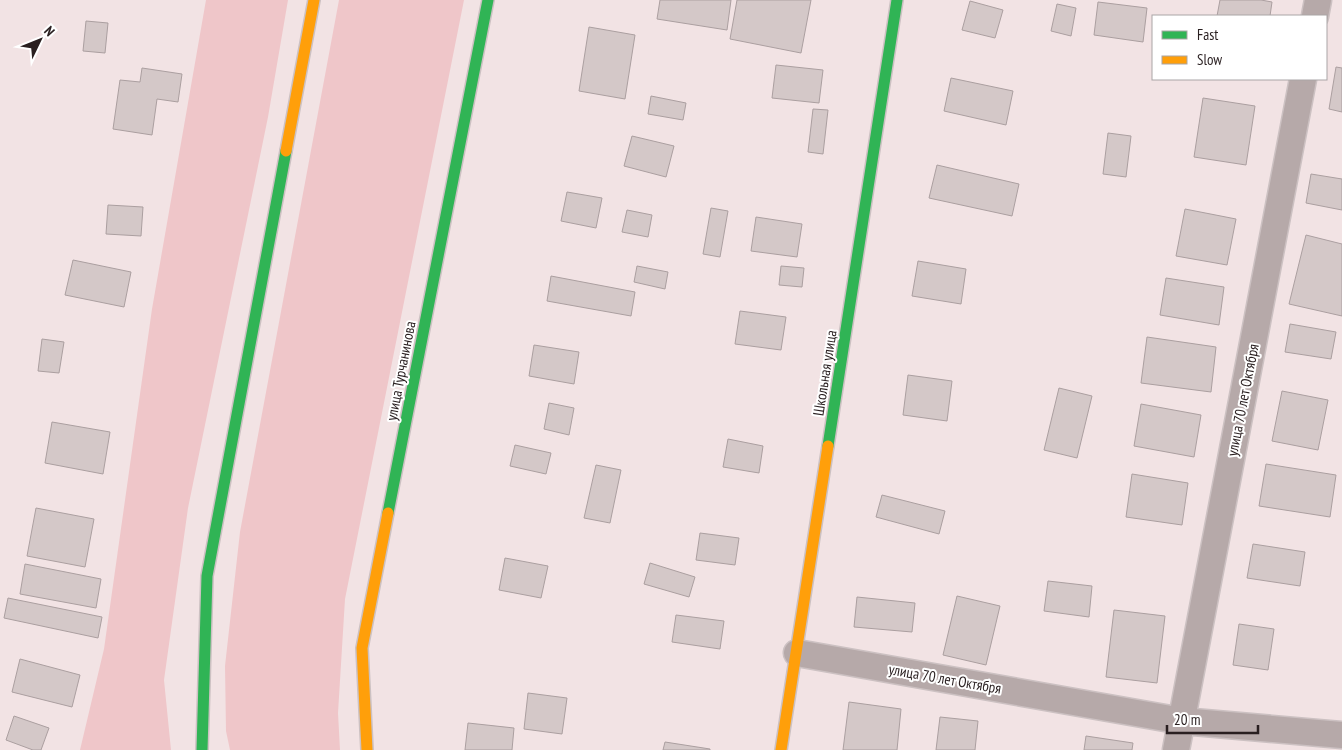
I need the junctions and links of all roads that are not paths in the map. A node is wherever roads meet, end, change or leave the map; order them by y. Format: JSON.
{"nodes":[{"id":1,"x":314,"y":0,"type":"edge"},
{"id":2,"x":488,"y":0,"type":"edge"},
{"id":3,"x":897,"y":0,"type":"edge"},
{"id":4,"x":1318,"y":0,"type":"edge"},
{"id":5,"x":1315,"y":15,"type":"edge"},
{"id":6,"x":1303,"y":80,"type":"edge"},
{"id":7,"x":797,"y":653,"type":"junction"},
{"id":8,"x":1182,"y":721,"type":"junction"},
{"id":9,"x":1342,"y":735,"type":"edge"},
{"id":10,"x":202,"y":750,"type":"edge"},
{"id":11,"x":367,"y":750,"type":"edge"},
{"id":12,"x":781,"y":750,"type":"edge"},
{"id":13,"x":1176,"y":750,"type":"edge"}],
"edges":[{"from":1,"to":10,"type":"street"},
{"from":2,"to":11,"type":"street","name":"улица Турчанинова"},
{"from":3,"to":7,"type":"street","name":"Школьная улица"},
{"from":4,"to":5,"type":"street"},
{"from":6,"to":8,"type":"street","name":"улица 70 лет Октября"},
{"from":7,"to":8,"type":"street","name":"улица 70 лет Октября"},
{"from":7,"to":12,"type":"street","name":"Школьная улица"},
{"from":8,"to":9,"type":"street","name":"улица 70 лет Октября"},
{"from":8,"to":13,"type":"street","name":"улица 70 лет Октября"}]}
